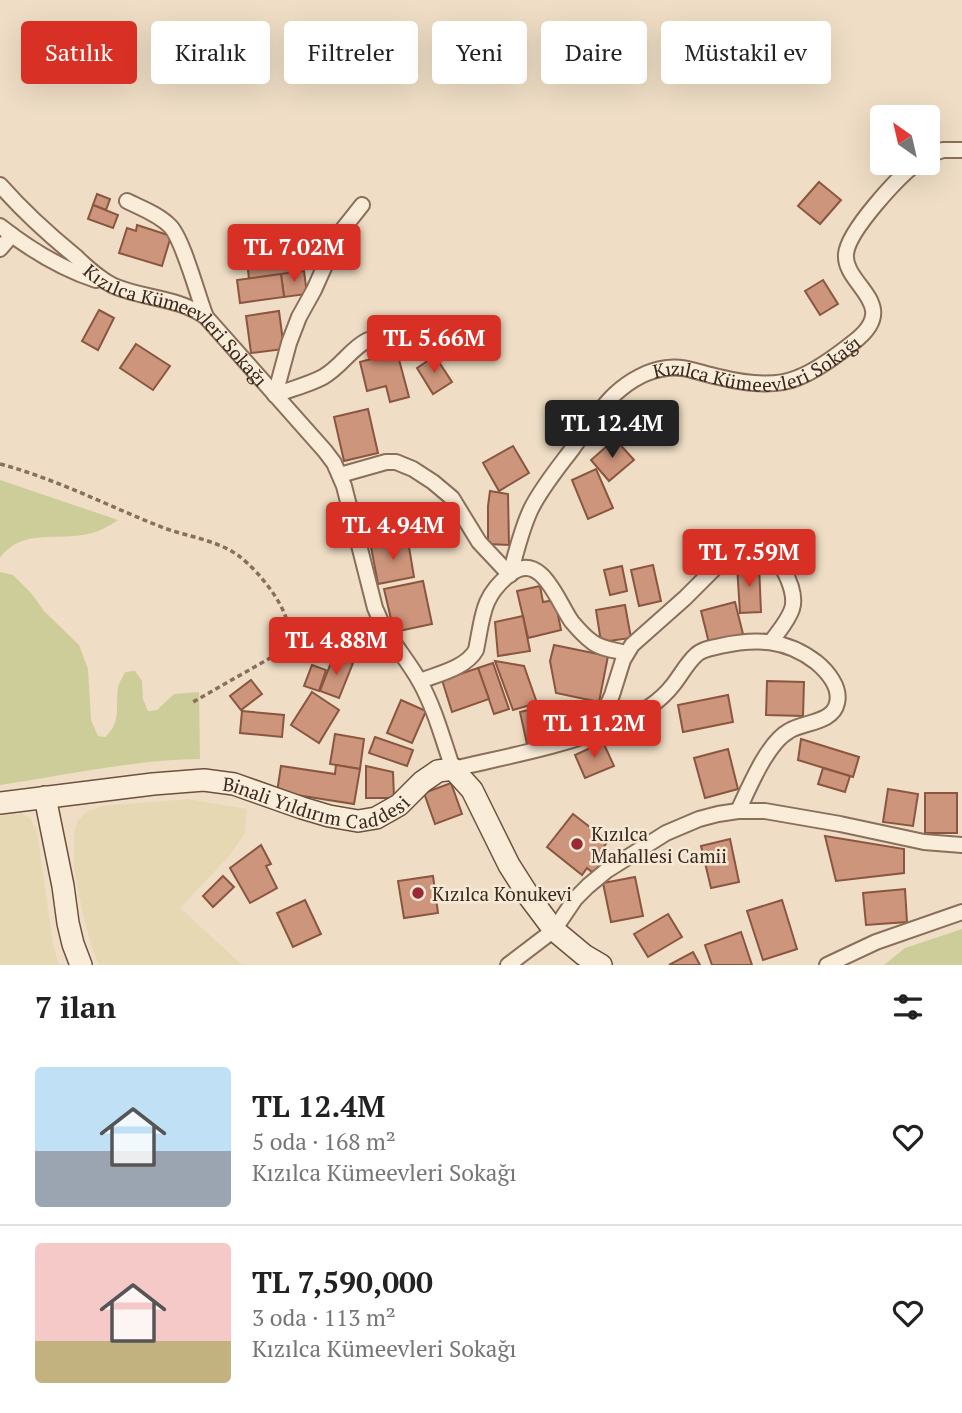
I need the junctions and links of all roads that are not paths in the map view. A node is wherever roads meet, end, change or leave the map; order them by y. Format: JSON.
{"nodes":[{"id":1,"x":962,"y":150,"type":"edge"},
{"id":2,"x":940,"y":151,"type":"edge"},
{"id":3,"x":902,"y":175,"type":"edge"},
{"id":4,"x":0,"y":185,"type":"edge"},
{"id":5,"x":127,"y":201,"type":"dead end"},
{"id":6,"x":362,"y":205,"type":"dead end"},
{"id":7,"x":6,"y":230,"type":"edge"},
{"id":8,"x":0,"y":249,"type":"edge"},
{"id":9,"x":111,"y":285,"type":"junction"},
{"id":10,"x":205,"y":317,"type":"junction"},
{"id":11,"x":398,"y":341,"type":"dead end"},
{"id":12,"x":275,"y":395,"type":"junction"},
{"id":13,"x":340,"y":475,"type":"junction"},
{"id":14,"x":510,"y":575,"type":"junction"},
{"id":15,"x":771,"y":642,"type":"junction"},
{"id":16,"x":626,"y":653,"type":"junction"},
{"id":17,"x":420,"y":681,"type":"junction"},
{"id":18,"x":595,"y":733,"type":"junction"},
{"id":19,"x":453,"y":769,"type":"junction"},
{"id":20,"x":45,"y":797,"type":"junction"},
{"id":21,"x":0,"y":803,"type":"edge"},
{"id":22,"x":738,"y":811,"type":"junction"},
{"id":23,"x":962,"y":845,"type":"edge"},
{"id":24,"x":962,"y":912,"type":"edge"},
{"id":25,"x":554,"y":930,"type":"junction"},
{"id":26,"x":583,"y":961,"type":"edge"},
{"id":27,"x":81,"y":965,"type":"edge"},
{"id":28,"x":508,"y":965,"type":"edge"},
{"id":29,"x":601,"y":965,"type":"edge"},
{"id":30,"x":827,"y":965,"type":"edge"}],
"edges":[{"from":1,"to":2,"type":"street"},
{"from":3,"to":14,"type":"street","name":"Kızılca Kümeevleri Sokağı"},
{"from":4,"to":9,"type":"street","name":"Kızılca Kümeevleri Sokağı"},
{"from":5,"to":10,"type":"street"},
{"from":6,"to":12,"type":"street"},
{"from":7,"to":8,"type":"street"},
{"from":7,"to":9,"type":"street"},
{"from":9,"to":10,"type":"street","name":"Kızılca Kümeevleri Sokağı"},
{"from":10,"to":12,"type":"street","name":"Kızılca Kümeevleri Sokağı"},
{"from":11,"to":12,"type":"street"},
{"from":12,"to":13,"type":"street","name":"Kızılca Kümeevleri Sokağı"},
{"from":13,"to":14,"type":"street"},
{"from":13,"to":17,"type":"street","name":"Kızılca Kümeevleri Sokağı"},
{"from":14,"to":16,"type":"street"},
{"from":14,"to":17,"type":"street","name":"Kızılca Kümeevleri Sokağı"},
{"from":15,"to":16,"type":"street"},
{"from":15,"to":18,"type":"street"},
{"from":15,"to":22,"type":"street"},
{"from":16,"to":18,"type":"street"},
{"from":17,"to":19,"type":"street","name":"Kızılca Kümeevleri Sokağı"},
{"from":18,"to":19,"type":"street"},
{"from":19,"to":20,"type":"street","name":"Binali Yıldırım Caddesi"},
{"from":19,"to":25,"type":"street"},
{"from":20,"to":21,"type":"street","name":"Binali Yıldırım Caddesi"},
{"from":20,"to":27,"type":"street"},
{"from":22,"to":23,"type":"street"},
{"from":22,"to":25,"type":"street"},
{"from":24,"to":30,"type":"street"},
{"from":25,"to":26,"type":"street"},
{"from":25,"to":28,"type":"street"},
{"from":26,"to":29,"type":"street"}]}
